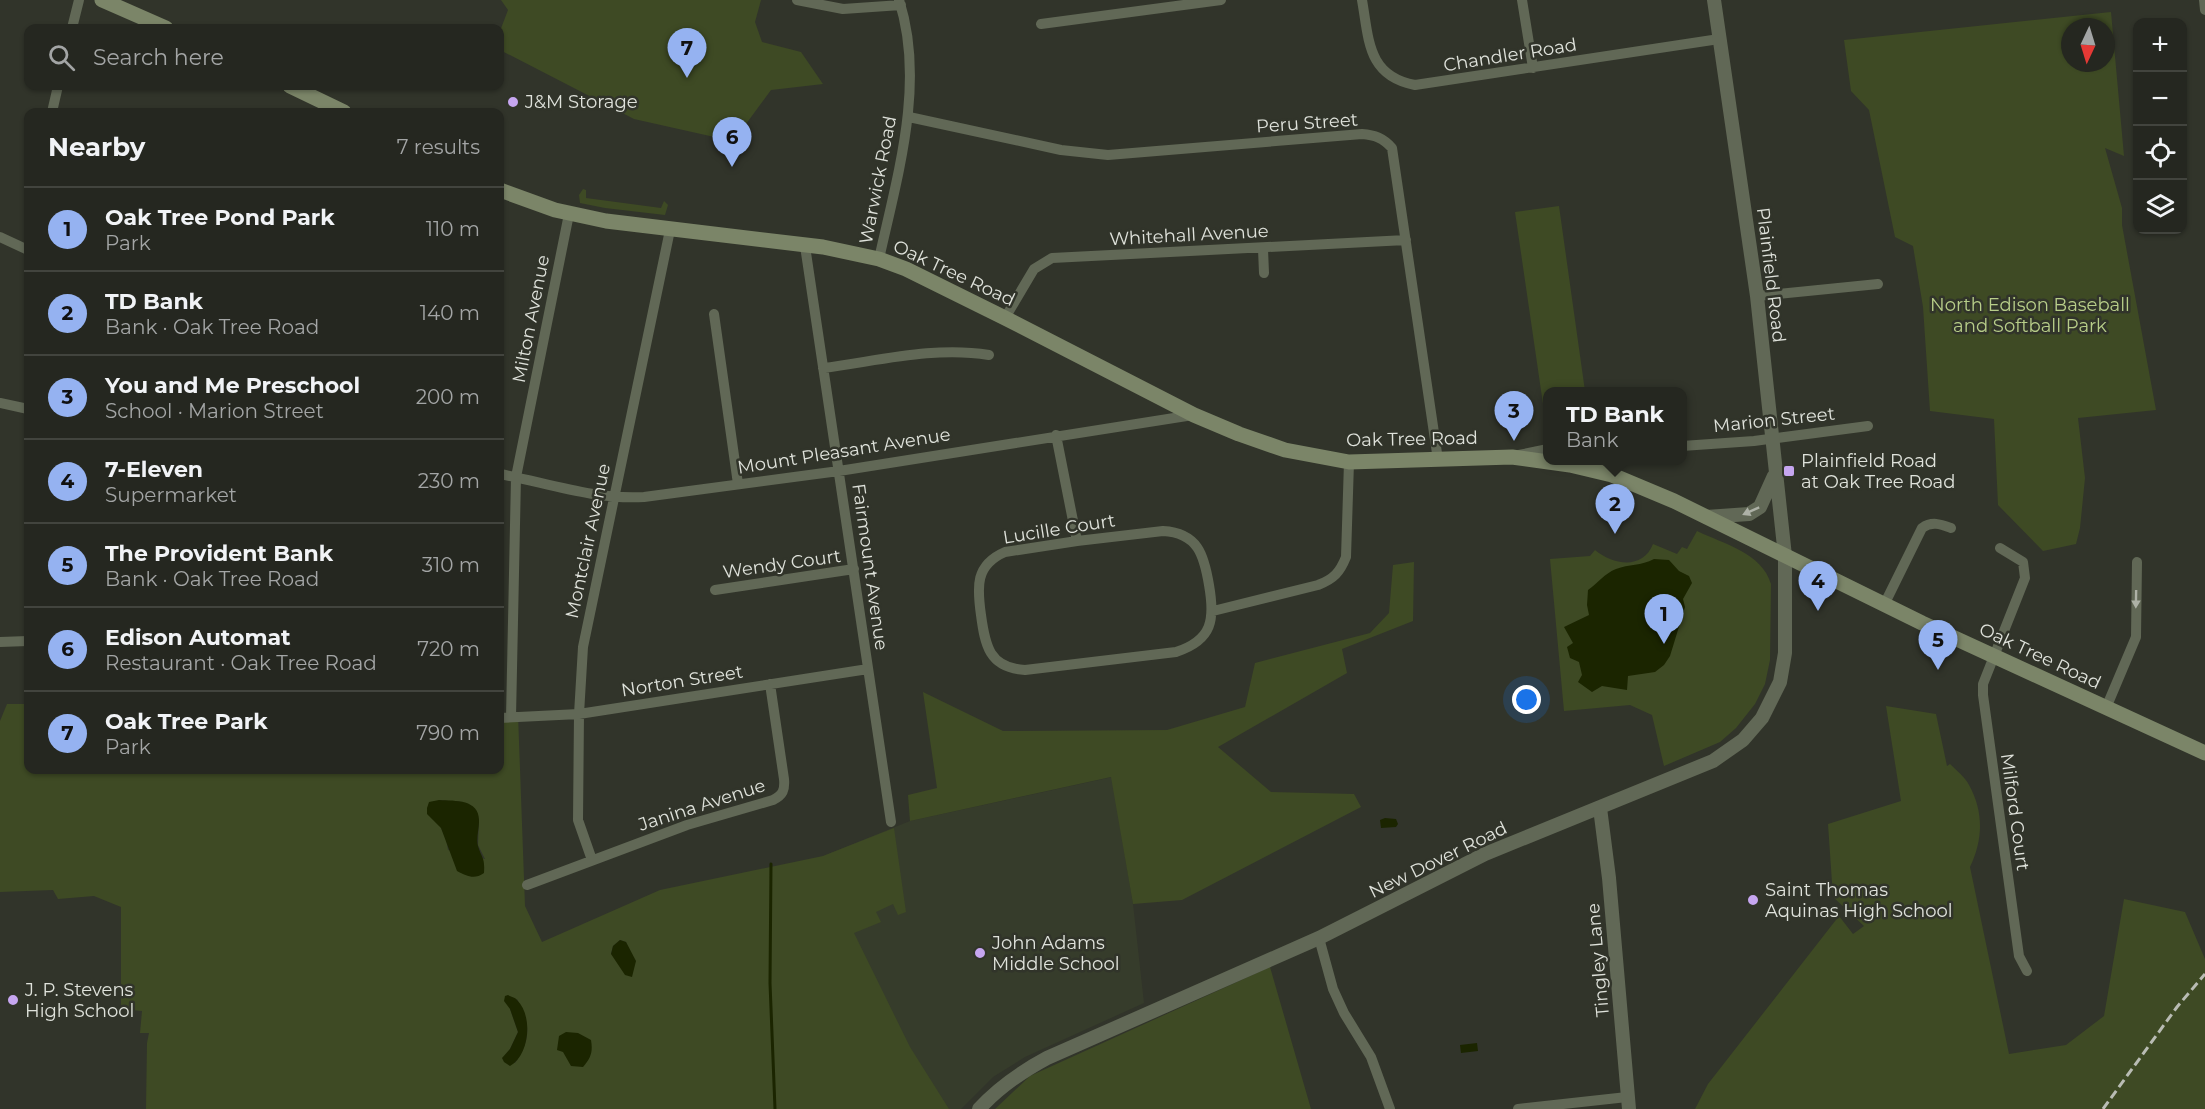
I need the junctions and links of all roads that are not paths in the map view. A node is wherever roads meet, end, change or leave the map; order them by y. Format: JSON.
{"nodes":[{"id":1,"x":79,"y":0,"type":"edge"},
{"id":2,"x":102,"y":0,"type":"edge"},
{"id":3,"x":797,"y":0,"type":"edge"},
{"id":4,"x":1221,"y":0,"type":"edge"},
{"id":5,"x":1362,"y":0,"type":"edge"},
{"id":6,"x":1522,"y":0,"type":"edge"},
{"id":7,"x":1714,"y":0,"type":"edge"},
{"id":8,"x":2204,"y":0,"type":"edge"},
{"id":9,"x":900,"y":3,"type":"edge"},
{"id":10,"x":2205,"y":10,"type":"edge"},
{"id":11,"x":73,"y":24,"type":"edge"},
{"id":12,"x":157,"y":24,"type":"edge"},
{"id":13,"x":1041,"y":24,"type":"dead end"},
{"id":14,"x":1719,"y":39,"type":"junction"},
{"id":15,"x":1533,"y":68,"type":"junction"},
{"id":16,"x":57,"y":90,"type":"edge"},
{"id":17,"x":298,"y":90,"type":"edge"},
{"id":18,"x":53,"y":108,"type":"edge"},
{"id":19,"x":336,"y":108,"type":"edge"},
{"id":20,"x":909,"y":117,"type":"junction"},
{"id":21,"x":504,"y":192,"type":"edge"},
{"id":22,"x":569,"y":214,"type":"junction"},
{"id":23,"x":670,"y":230,"type":"junction"},
{"id":24,"x":0,"y":237,"type":"edge"},
{"id":25,"x":1406,"y":240,"type":"junction"},
{"id":26,"x":805,"y":246,"type":"junction"},
{"id":27,"x":24,"y":248,"type":"edge"},
{"id":28,"x":1263,"y":249,"type":"junction"},
{"id":29,"x":879,"y":259,"type":"junction"},
{"id":30,"x":1264,"y":273,"type":"dead end"},
{"id":31,"x":1878,"y":284,"type":"dead end"},
{"id":32,"x":1757,"y":296,"type":"junction"},
{"id":33,"x":714,"y":314,"type":"dead end"},
{"id":34,"x":1005,"y":318,"type":"junction"},
{"id":35,"x":989,"y":355,"type":"dead end"},
{"id":36,"x":823,"y":368,"type":"junction"},
{"id":37,"x":0,"y":403,"type":"edge"},
{"id":38,"x":24,"y":408,"type":"edge"},
{"id":39,"x":1194,"y":415,"type":"junction"},
{"id":40,"x":1868,"y":426,"type":"dead end"},
{"id":41,"x":1056,"y":435,"type":"junction"},
{"id":42,"x":1772,"y":439,"type":"junction"},
{"id":43,"x":1687,"y":446,"type":"edge"},
{"id":44,"x":1543,"y":450,"type":"edge"},
{"id":45,"x":1512,"y":457,"type":"junction"},
{"id":46,"x":1438,"y":460,"type":"junction"},
{"id":47,"x":1543,"y":461,"type":"edge"},
{"id":48,"x":1349,"y":462,"type":"junction"},
{"id":49,"x":1570,"y":465,"type":"edge"},
{"id":50,"x":839,"y":471,"type":"junction"},
{"id":51,"x":1775,"y":474,"type":"junction"},
{"id":52,"x":504,"y":475,"type":"edge"},
{"id":53,"x":516,"y":477,"type":"junction"},
{"id":54,"x":738,"y":484,"type":"junction"},
{"id":55,"x":614,"y":498,"type":"junction"},
{"id":56,"x":1706,"y":517,"type":"junction"},
{"id":57,"x":1951,"y":528,"type":"dead end"},
{"id":58,"x":1077,"y":541,"type":"junction"},
{"id":59,"x":2000,"y":548,"type":"dead end"},
{"id":60,"x":1785,"y":556,"type":"junction"},
{"id":61,"x":2137,"y":562,"type":"dead end"},
{"id":62,"x":854,"y":569,"type":"junction"},
{"id":63,"x":715,"y":590,"type":"dead end"},
{"id":64,"x":1884,"y":605,"type":"junction"},
{"id":65,"x":1213,"y":610,"type":"junction"},
{"id":66,"x":24,"y":641,"type":"edge"},
{"id":67,"x":0,"y":642,"type":"edge"},
{"id":68,"x":1993,"y":657,"type":"junction"},
{"id":69,"x":868,"y":669,"type":"junction"},
{"id":70,"x":770,"y":684,"type":"junction"},
{"id":71,"x":2106,"y":708,"type":"junction"},
{"id":72,"x":579,"y":714,"type":"junction"},
{"id":73,"x":505,"y":717,"type":"edge"},
{"id":74,"x":2205,"y":753,"type":"edge"},
{"id":75,"x":1600,"y":808,"type":"junction"},
{"id":76,"x":891,"y":822,"type":"dead end"},
{"id":77,"x":592,"y":860,"type":"junction"},
{"id":78,"x":527,"y":885,"type":"dead end"},
{"id":79,"x":1318,"y":939,"type":"junction"},
{"id":80,"x":2027,"y":971,"type":"dead end"},
{"id":81,"x":1628,"y":1103,"type":"edge"},
{"id":82,"x":979,"y":1109,"type":"edge"},
{"id":83,"x":1390,"y":1109,"type":"edge"},
{"id":84,"x":1518,"y":1109,"type":"edge"}],
"edges":[{"from":1,"to":11,"type":"street"},
{"from":2,"to":12,"type":"main road"},
{"from":3,"to":9,"type":"street"},
{"from":4,"to":13,"type":"street"},
{"from":5,"to":15,"type":"street","name":"Chandler Road"},
{"from":6,"to":15,"type":"street"},
{"from":7,"to":14,"type":"street","name":"Plainfield Road"},
{"from":8,"to":10,"type":"street"},
{"from":9,"to":20,"type":"street","name":"Warwick Road"},
{"from":14,"to":15,"type":"street","name":"Chandler Road"},
{"from":14,"to":32,"type":"street","name":"Plainfield Road"},
{"from":16,"to":18,"type":"street"},
{"from":17,"to":19,"type":"main road"},
{"from":20,"to":25,"type":"street","name":"Peru Street"},
{"from":20,"to":29,"type":"street","name":"Warwick Road"},
{"from":21,"to":22,"type":"main road","name":"Oak Tree Road"},
{"from":22,"to":23,"type":"main road","name":"Oak Tree Road"},
{"from":22,"to":53,"type":"street","name":"Milton Avenue"},
{"from":23,"to":26,"type":"main road","name":"Oak Tree Road"},
{"from":23,"to":55,"type":"street","name":"Montclair Avenue"},
{"from":24,"to":27,"type":"street"},
{"from":25,"to":28,"type":"street","name":"Whitehall Avenue"},
{"from":25,"to":46,"type":"street","name":"Peru Street"},
{"from":26,"to":29,"type":"main road","name":"Oak Tree Road"},
{"from":26,"to":36,"type":"street","name":"Fairmount Avenue"},
{"from":28,"to":30,"type":"street"},
{"from":28,"to":34,"type":"street","name":"Whitehall Avenue"},
{"from":29,"to":34,"type":"main road","name":"Oak Tree Road"},
{"from":31,"to":32,"type":"street"},
{"from":32,"to":42,"type":"street","name":"Plainfield Road"},
{"from":33,"to":54,"type":"street"},
{"from":34,"to":39,"type":"main road","name":"Oak Tree Road"},
{"from":35,"to":36,"type":"street"},
{"from":36,"to":50,"type":"street","name":"Fairmount Avenue"},
{"from":37,"to":38,"type":"street"},
{"from":39,"to":41,"type":"street","name":"Mount Pleasant Avenue"},
{"from":39,"to":48,"type":"main road","name":"Oak Tree Road"},
{"from":40,"to":42,"type":"street","name":"Marion Street"},
{"from":41,"to":50,"type":"street","name":"Mount Pleasant Avenue"},
{"from":41,"to":58,"type":"street"},
{"from":42,"to":43,"type":"street","name":"Marion Street"},
{"from":42,"to":51,"type":"street","name":"Plainfield Road"},
{"from":44,"to":45,"type":"street"},
{"from":45,"to":46,"type":"main road","name":"Oak Tree Road"},
{"from":45,"to":47,"type":"main road","name":"Oak Tree Road"},
{"from":46,"to":48,"type":"main road","name":"Oak Tree Road"},
{"from":48,"to":65,"type":"street"},
{"from":49,"to":56,"type":"main road","name":"Oak Tree Road"},
{"from":50,"to":54,"type":"street","name":"Mount Pleasant Avenue"},
{"from":50,"to":62,"type":"street","name":"Fairmount Avenue"},
{"from":51,"to":56,"type":"street","one_way":true},
{"from":51,"to":60,"type":"street","name":"Plainfield Road"},
{"from":52,"to":53,"type":"street","name":"Mount Pleasant Avenue"},
{"from":53,"to":55,"type":"street","name":"Mount Pleasant Avenue"},
{"from":53,"to":73,"type":"street","name":"Milton Avenue"},
{"from":54,"to":55,"type":"street","name":"Mount Pleasant Avenue"},
{"from":55,"to":72,"type":"street","name":"Montclair Avenue"},
{"from":56,"to":60,"type":"main road","name":"Oak Tree Road"},
{"from":57,"to":64,"type":"street"},
{"from":58,"to":65,"type":"street","name":"Lucille Court"},
{"from":58,"to":65,"type":"street","name":"Lucille Court"},
{"from":59,"to":68,"type":"street","name":"Milford Court"},
{"from":60,"to":64,"type":"main road","name":"Oak Tree Road"},
{"from":60,"to":75,"type":"street","name":"New Dover Road"},
{"from":61,"to":71,"type":"street","one_way":true},
{"from":62,"to":63,"type":"street","name":"Wendy Court"},
{"from":62,"to":69,"type":"street","name":"Fairmount Avenue"},
{"from":64,"to":68,"type":"main road","name":"Oak Tree Road"},
{"from":66,"to":67,"type":"street"},
{"from":68,"to":71,"type":"main road","name":"Oak Tree Road"},
{"from":68,"to":80,"type":"street","name":"Milford Court"},
{"from":69,"to":70,"type":"street","name":"Norton Street"},
{"from":69,"to":76,"type":"street","name":"Fairmount Avenue"},
{"from":70,"to":72,"type":"street","name":"Norton Street"},
{"from":70,"to":77,"type":"street","name":"Janina Avenue"},
{"from":71,"to":74,"type":"main road","name":"Oak Tree Road"},
{"from":72,"to":73,"type":"street","name":"Norton Street"},
{"from":72,"to":77,"type":"street","name":"Montclair Avenue"},
{"from":75,"to":79,"type":"street","name":"New Dover Road"},
{"from":75,"to":81,"type":"street","name":"Tingley Lane"},
{"from":77,"to":78,"type":"street","name":"Janina Avenue"},
{"from":79,"to":82,"type":"street","name":"New Dover Road"},
{"from":79,"to":83,"type":"street"},
{"from":81,"to":84,"type":"street"}]}
